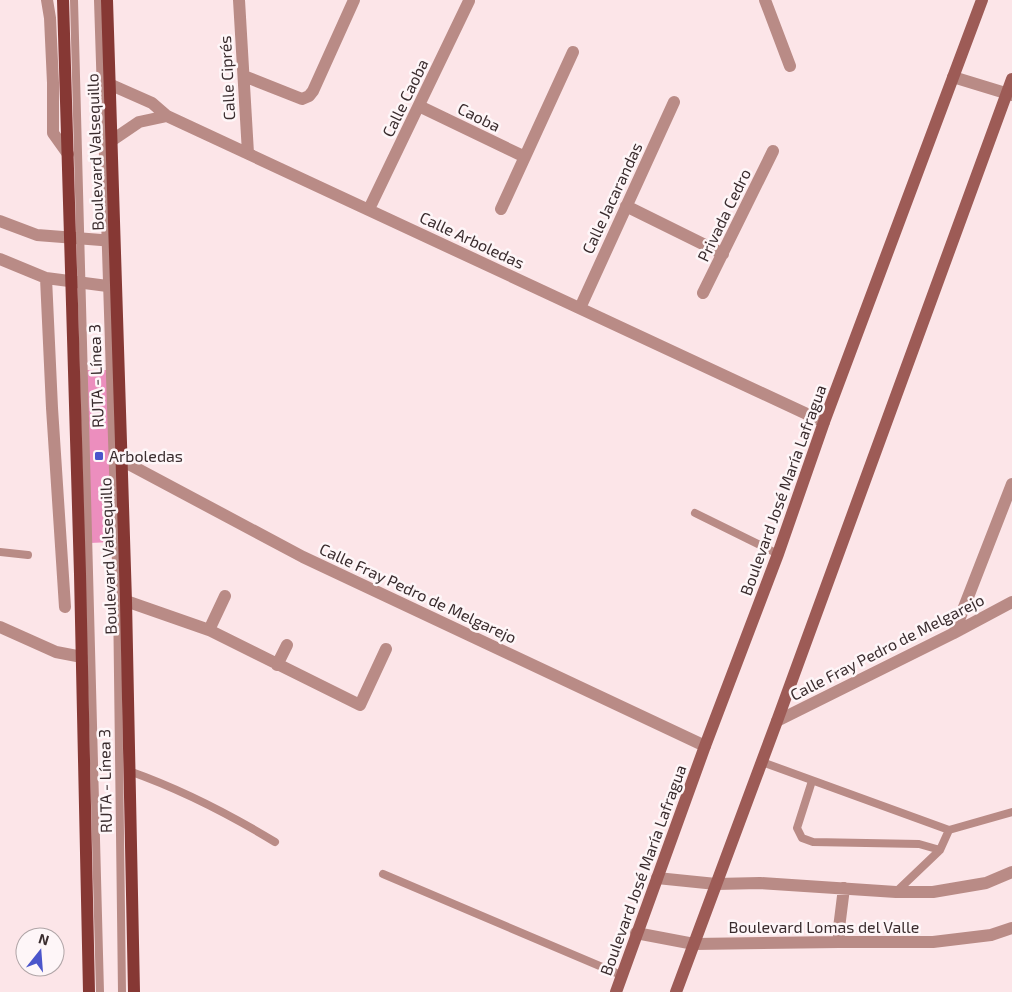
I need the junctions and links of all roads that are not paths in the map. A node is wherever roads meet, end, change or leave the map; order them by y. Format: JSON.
{"nodes":[{"id":1,"x":47,"y":0,"type":"edge"},
{"id":2,"x":63,"y":0,"type":"edge"},
{"id":3,"x":74,"y":0,"type":"edge"},
{"id":4,"x":98,"y":0,"type":"edge"},
{"id":5,"x":107,"y":0,"type":"edge"},
{"id":6,"x":239,"y":0,"type":"edge"},
{"id":7,"x":354,"y":0,"type":"edge"},
{"id":8,"x":765,"y":0,"type":"edge"},
{"id":9,"x":982,"y":0,"type":"edge"},
{"id":10,"x":470,"y":1,"type":"edge"},
{"id":11,"x":63,"y":16,"type":"junction"},
{"id":12,"x":50,"y":18,"type":"junction"},
{"id":13,"x":573,"y":52,"type":"dead end"},
{"id":14,"x":790,"y":66,"type":"dead end"},
{"id":15,"x":244,"y":76,"type":"junction"},
{"id":16,"x":952,"y":77,"type":"junction"},
{"id":17,"x":1012,"y":79,"type":"edge"},
{"id":18,"x":109,"y":84,"type":"junction"},
{"id":19,"x":1009,"y":94,"type":"edge"},
{"id":20,"x":674,"y":102,"type":"dead end"},
{"id":21,"x":419,"y":106,"type":"junction"},
{"id":22,"x":167,"y":116,"type":"junction"},
{"id":23,"x":110,"y":141,"type":"junction"},
{"id":24,"x":773,"y":151,"type":"dead end"},
{"id":25,"x":248,"y":153,"type":"junction"},
{"id":26,"x":68,"y":154,"type":"junction"},
{"id":27,"x":525,"y":157,"type":"junction"},
{"id":28,"x":626,"y":206,"type":"junction"},
{"id":29,"x":369,"y":209,"type":"junction"},
{"id":30,"x":501,"y":209,"type":"dead end"},
{"id":31,"x":0,"y":220,"type":"edge"},
{"id":32,"x":75,"y":238,"type":"junction"},
{"id":33,"x":110,"y":241,"type":"junction"},
{"id":34,"x":723,"y":254,"type":"junction"},
{"id":35,"x":0,"y":260,"type":"edge"},
{"id":36,"x":46,"y":278,"type":"junction"},
{"id":37,"x":76,"y":282,"type":"junction"},
{"id":38,"x":111,"y":286,"type":"junction"},
{"id":39,"x":703,"y":293,"type":"dead end"},
{"id":40,"x":580,"y":308,"type":"junction"},
{"id":41,"x":824,"y":422,"type":"junction"},
{"id":42,"x":121,"y":460,"type":"junction"},
{"id":43,"x":1012,"y":484,"type":"edge"},
{"id":44,"x":695,"y":513,"type":"dead end"},
{"id":45,"x":0,"y":552,"type":"edge"},
{"id":46,"x":778,"y":554,"type":"junction"},
{"id":47,"x":28,"y":555,"type":"dead end"},
{"id":48,"x":225,"y":596,"type":"dead end"},
{"id":49,"x":126,"y":601,"type":"junction"},
{"id":50,"x":1012,"y":602,"type":"edge"},
{"id":51,"x":65,"y":607,"type":"dead end"},
{"id":52,"x":0,"y":626,"type":"edge"},
{"id":53,"x":209,"y":630,"type":"junction"},
{"id":54,"x":954,"y":633,"type":"junction"},
{"id":55,"x":287,"y":645,"type":"dead end"},
{"id":56,"x":386,"y":648,"type":"dead end"},
{"id":57,"x":82,"y":657,"type":"junction"},
{"id":58,"x":278,"y":664,"type":"junction"},
{"id":59,"x":777,"y":721,"type":"junction"},
{"id":60,"x":705,"y":746,"type":"junction"},
{"id":61,"x":762,"y":762,"type":"junction"},
{"id":62,"x":129,"y":771,"type":"junction"},
{"id":63,"x":812,"y":780,"type":"junction"},
{"id":64,"x":1012,"y":812,"type":"edge"},
{"id":65,"x":948,"y":830,"type":"junction"},
{"id":66,"x":275,"y":842,"type":"dead end"},
{"id":67,"x":940,"y":850,"type":"junction"},
{"id":68,"x":1012,"y":872,"type":"edge"},
{"id":69,"x":383,"y":874,"type":"dead end"},
{"id":70,"x":657,"y":878,"type":"junction"},
{"id":71,"x":716,"y":884,"type":"junction"},
{"id":72,"x":844,"y":888,"type":"junction"},
{"id":73,"x":896,"y":892,"type":"junction"},
{"id":74,"x":1012,"y":928,"type":"edge"},
{"id":75,"x":636,"y":934,"type":"junction"},
{"id":76,"x":839,"y":942,"type":"junction"},
{"id":77,"x":694,"y":944,"type":"junction"},
{"id":78,"x":622,"y":975,"type":"junction"},
{"id":79,"x":89,"y":992,"type":"edge"},
{"id":80,"x":100,"y":992,"type":"edge"},
{"id":81,"x":122,"y":992,"type":"edge"},
{"id":82,"x":134,"y":992,"type":"edge"},
{"id":83,"x":616,"y":992,"type":"edge"},
{"id":84,"x":676,"y":992,"type":"edge"}],
"edges":[{"from":1,"to":12,"type":"street"},
{"from":2,"to":11,"type":"main road","name":"Boulevard Valsequillo"},
{"from":3,"to":32,"type":"lane"},
{"from":4,"to":33,"type":"lane"},
{"from":5,"to":18,"type":"main road","name":"Boulevard Valsequillo"},
{"from":6,"to":15,"type":"street","name":"Calle Ciprés"},
{"from":7,"to":15,"type":"street"},
{"from":8,"to":14,"type":"street"},
{"from":9,"to":16,"type":"main road","name":"Boulevard José María Lafragua"},
{"from":10,"to":21,"type":"street","name":"Calle Caoba"},
{"from":11,"to":12,"type":"street"},
{"from":11,"to":26,"type":"main road","name":"Boulevard Valsequillo"},
{"from":12,"to":26,"type":"street"},
{"from":13,"to":27,"type":"street"},
{"from":15,"to":25,"type":"street","name":"Calle Ciprés"},
{"from":16,"to":19,"type":"street"},
{"from":16,"to":41,"type":"main road","name":"Boulevard José María Lafragua"},
{"from":17,"to":19,"type":"main road"},
{"from":18,"to":22,"type":"street","name":"Calle Arboledas"},
{"from":18,"to":23,"type":"main road","name":"Boulevard Valsequillo"},
{"from":19,"to":59,"type":"main road"},
{"from":20,"to":28,"type":"street","name":"Calle Jacarandas"},
{"from":21,"to":27,"type":"street","name":"Caoba"},
{"from":21,"to":29,"type":"street","name":"Calle Caoba"},
{"from":22,"to":23,"type":"street"},
{"from":22,"to":25,"type":"street","name":"Calle Arboledas"},
{"from":23,"to":33,"type":"main road","name":"Boulevard Valsequillo"},
{"from":24,"to":34,"type":"street","name":"Privada Cedro"},
{"from":25,"to":29,"type":"street","name":"Calle Arboledas"},
{"from":26,"to":32,"type":"main road","name":"Boulevard Valsequillo"},
{"from":27,"to":30,"type":"street"},
{"from":28,"to":34,"type":"street"},
{"from":28,"to":40,"type":"street","name":"Calle Jacarandas"},
{"from":29,"to":40,"type":"street","name":"Calle Arboledas"},
{"from":31,"to":32,"type":"street"},
{"from":32,"to":33,"type":"street"},
{"from":32,"to":37,"type":"main road","name":"Boulevard Valsequillo"},
{"from":33,"to":38,"type":"main road","name":"Boulevard Valsequillo"},
{"from":34,"to":39,"type":"street","name":"Privada Cedro"},
{"from":35,"to":36,"type":"street"},
{"from":36,"to":37,"type":"street"},
{"from":36,"to":51,"type":"street"},
{"from":37,"to":38,"type":"street"},
{"from":37,"to":57,"type":"main road","name":"Boulevard Valsequillo"},
{"from":37,"to":80,"type":"lane"},
{"from":38,"to":42,"type":"main road","name":"Boulevard Valsequillo"},
{"from":38,"to":81,"type":"lane","name":"RUTA - Línea 3"},
{"from":40,"to":41,"type":"street","name":"Calle Arboledas"},
{"from":41,"to":46,"type":"main road","name":"Boulevard José María Lafragua"},
{"from":42,"to":49,"type":"main road","name":"Boulevard Valsequillo"},
{"from":42,"to":60,"type":"street","name":"Calle Fray Pedro de Melgarejo"},
{"from":43,"to":54,"type":"street"},
{"from":44,"to":46,"type":"lane"},
{"from":45,"to":47,"type":"lane"},
{"from":46,"to":60,"type":"main road","name":"Boulevard José María Lafragua"},
{"from":48,"to":53,"type":"street"},
{"from":49,"to":53,"type":"street"},
{"from":49,"to":62,"type":"main road","name":"Boulevard Valsequillo"},
{"from":50,"to":54,"type":"street","name":"Calle Fray Pedro de Melgarejo"},
{"from":52,"to":57,"type":"street"},
{"from":53,"to":58,"type":"street"},
{"from":54,"to":59,"type":"street","name":"Calle Fray Pedro de Melgarejo"},
{"from":55,"to":58,"type":"street"},
{"from":56,"to":58,"type":"street"},
{"from":57,"to":79,"type":"main road","name":"Boulevard Valsequillo"},
{"from":59,"to":61,"type":"main road"},
{"from":60,"to":70,"type":"main road","name":"Boulevard José María Lafragua"},
{"from":61,"to":63,"type":"lane"},
{"from":61,"to":71,"type":"main road"},
{"from":62,"to":66,"type":"lane"},
{"from":62,"to":82,"type":"main road","name":"Boulevard Valsequillo"},
{"from":63,"to":65,"type":"lane"},
{"from":63,"to":67,"type":"lane"},
{"from":64,"to":65,"type":"lane"},
{"from":65,"to":67,"type":"lane"},
{"from":67,"to":73,"type":"lane"},
{"from":68,"to":73,"type":"street"},
{"from":69,"to":78,"type":"lane"},
{"from":70,"to":71,"type":"street"},
{"from":70,"to":75,"type":"main road","name":"Boulevard José María Lafragua"},
{"from":71,"to":72,"type":"street"},
{"from":71,"to":77,"type":"main road"},
{"from":72,"to":73,"type":"street"},
{"from":72,"to":76,"type":"street"},
{"from":74,"to":76,"type":"street","name":"Boulevard Lomas del Valle"},
{"from":75,"to":77,"type":"street","name":"Boulevard Lomas del Valle"},
{"from":75,"to":78,"type":"main road","name":"Boulevard José María Lafragua"},
{"from":76,"to":77,"type":"street","name":"Boulevard Lomas del Valle"},
{"from":77,"to":84,"type":"main road"},
{"from":78,"to":83,"type":"main road","name":"Boulevard José María Lafragua"}]}
